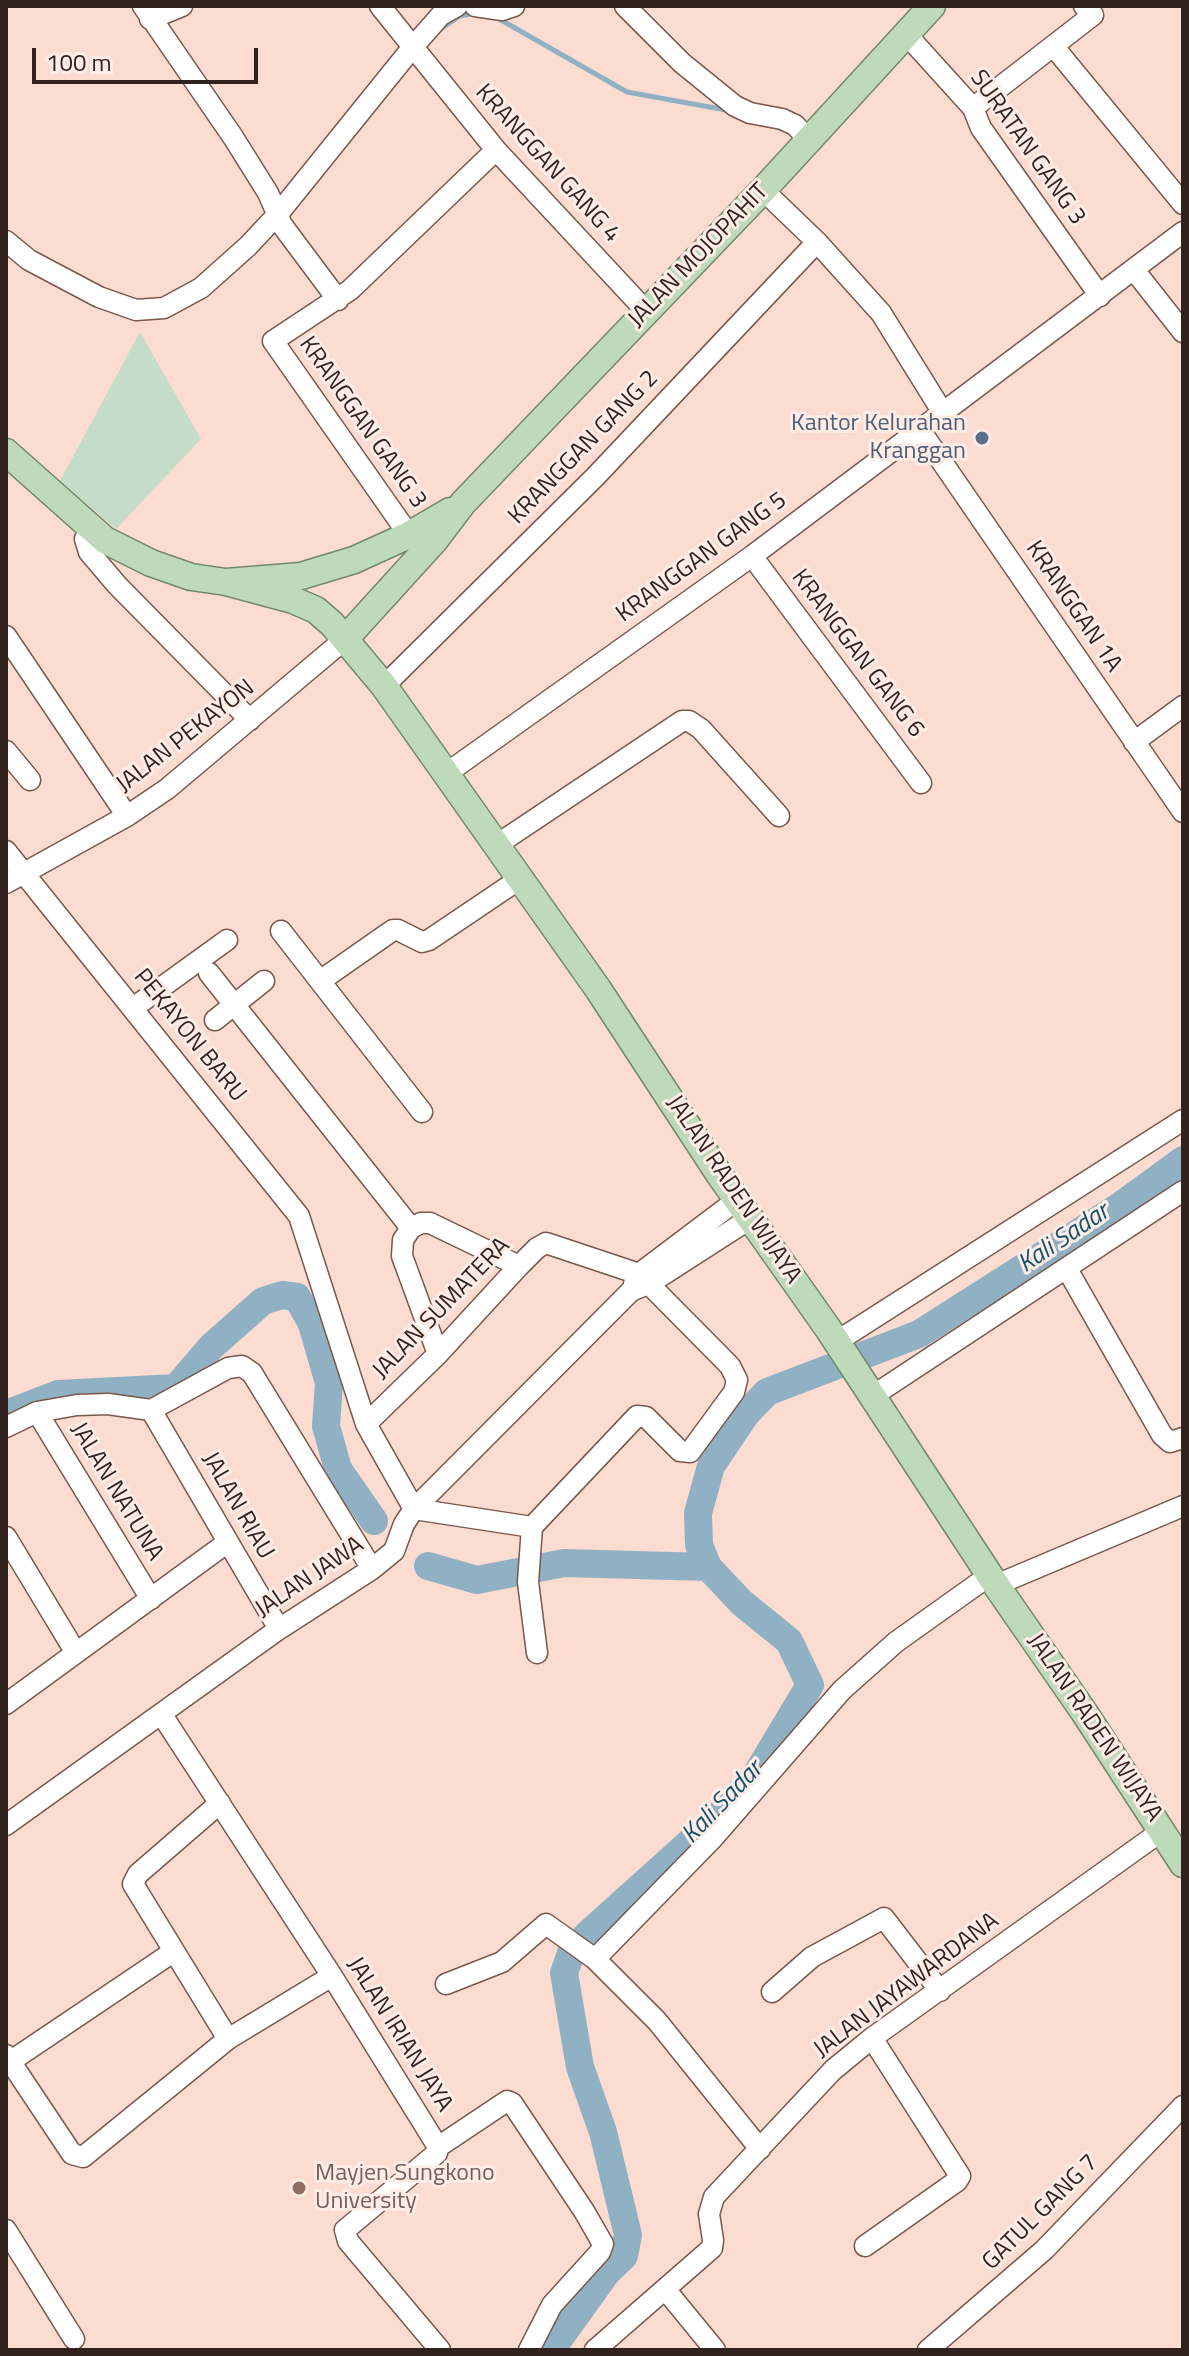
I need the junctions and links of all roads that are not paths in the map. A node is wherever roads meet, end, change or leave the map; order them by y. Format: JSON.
{"nodes":[{"id":1,"x":182,"y":6,"type":"edge"},
{"id":2,"x":380,"y":6,"type":"edge"},
{"id":3,"x":457,"y":6,"type":"edge"},
{"id":4,"x":475,"y":6,"type":"edge"},
{"id":5,"x":514,"y":6,"type":"edge"},
{"id":6,"x":625,"y":6,"type":"edge"},
{"id":7,"x":932,"y":6,"type":"edge"},
{"id":8,"x":1088,"y":10,"type":"edge"},
{"id":9,"x":146,"y":12,"type":"edge"},
{"id":10,"x":906,"y":34,"type":"junction"},
{"id":11,"x":1054,"y":47,"type":"junction"},
{"id":12,"x":412,"y":48,"type":"junction"},
{"id":13,"x":973,"y":108,"type":"junction"},
{"id":14,"x":808,"y":139,"type":"junction"},
{"id":15,"x":496,"y":150,"type":"junction"},
{"id":16,"x":763,"y":190,"type":"junction"},
{"id":17,"x":1183,"y":204,"type":"edge"},
{"id":18,"x":280,"y":220,"type":"junction"},
{"id":19,"x":1183,"y":232,"type":"edge"},
{"id":20,"x":6,"y":241,"type":"edge"},
{"id":21,"x":817,"y":242,"type":"junction"},
{"id":22,"x":1134,"y":270,"type":"junction"},
{"id":23,"x":1100,"y":296,"type":"junction"},
{"id":24,"x":338,"y":300,"type":"junction"},
{"id":25,"x":646,"y":311,"type":"junction"},
{"id":26,"x":1183,"y":332,"type":"edge"},
{"id":27,"x":943,"y":413,"type":"junction"},
{"id":28,"x":920,"y":430,"type":"junction"},
{"id":29,"x":10,"y":463,"type":"edge"},
{"id":30,"x":463,"y":503,"type":"junction"},
{"id":31,"x":90,"y":527,"type":"junction"},
{"id":32,"x":409,"y":535,"type":"junction"},
{"id":33,"x":752,"y":556,"type":"junction"},
{"id":34,"x":151,"y":563,"type":"junction"},
{"id":35,"x":226,"y":582,"type":"junction"},
{"id":36,"x":117,"y":585,"type":"junction"},
{"id":37,"x":6,"y":636,"type":"edge"},
{"id":38,"x":345,"y":639,"type":"junction"},
{"id":39,"x":384,"y":686,"type":"junction"},
{"id":40,"x":1183,"y":706,"type":"edge"},
{"id":41,"x":250,"y":720,"type":"junction"},
{"id":42,"x":1134,"y":742,"type":"junction"},
{"id":43,"x":6,"y":751,"type":"edge"},
{"id":44,"x":447,"y":773,"type":"junction"},
{"id":45,"x":30,"y":780,"type":"dead end"},
{"id":46,"x":921,"y":783,"type":"dead end"},
{"id":47,"x":1183,"y":812,"type":"edge"},
{"id":48,"x":127,"y":816,"type":"junction"},
{"id":49,"x":779,"y":816,"type":"dead end"},
{"id":50,"x":498,"y":844,"type":"junction"},
{"id":51,"x":6,"y":851,"type":"edge"},
{"id":52,"x":14,"y":878,"type":"edge"},
{"id":53,"x":521,"y":878,"type":"junction"},
{"id":54,"x":281,"y":931,"type":"dead end"},
{"id":55,"x":227,"y":940,"type":"dead end"},
{"id":56,"x":209,"y":973,"type":"dead end"},
{"id":57,"x":264,"y":981,"type":"dead end"},
{"id":58,"x":320,"y":981,"type":"junction"},
{"id":59,"x":235,"y":1004,"type":"junction"},
{"id":60,"x":133,"y":1008,"type":"junction"},
{"id":61,"x":215,"y":1020,"type":"dead end"},
{"id":62,"x":422,"y":1112,"type":"dead end"},
{"id":63,"x":1183,"y":1120,"type":"edge"},
{"id":64,"x":1183,"y":1191,"type":"edge"},
{"id":65,"x":744,"y":1209,"type":"junction"},
{"id":66,"x":411,"y":1228,"type":"junction"},
{"id":67,"x":519,"y":1266,"type":"junction"},
{"id":68,"x":1067,"y":1269,"type":"junction"},
{"id":69,"x":640,"y":1283,"type":"junction"},
{"id":70,"x":839,"y":1347,"type":"junction"},
{"id":71,"x":438,"y":1354,"type":"junction"},
{"id":72,"x":869,"y":1395,"type":"junction"},
{"id":73,"x":151,"y":1410,"type":"junction"},
{"id":74,"x":37,"y":1412,"type":"junction"},
{"id":75,"x":366,"y":1424,"type":"junction"},
{"id":76,"x":6,"y":1427,"type":"edge"},
{"id":77,"x":1183,"y":1438,"type":"edge"},
{"id":78,"x":1183,"y":1506,"type":"edge"},
{"id":79,"x":409,"y":1517,"type":"junction"},
{"id":80,"x":532,"y":1527,"type":"junction"},
{"id":81,"x":6,"y":1537,"type":"edge"},
{"id":82,"x":228,"y":1542,"type":"junction"},
{"id":83,"x":372,"y":1569,"type":"junction"},
{"id":84,"x":993,"y":1580,"type":"junction"},
{"id":85,"x":151,"y":1599,"type":"junction"},
{"id":86,"x":279,"y":1629,"type":"junction"},
{"id":87,"x":76,"y":1653,"type":"junction"},
{"id":88,"x":537,"y":1653,"type":"dead end"},
{"id":89,"x":6,"y":1704,"type":"edge"},
{"id":90,"x":156,"y":1719,"type":"junction"},
{"id":91,"x":214,"y":1808,"type":"junction"},
{"id":92,"x":6,"y":1825,"type":"edge"},
{"id":93,"x":1175,"y":1844,"type":"edge"},
{"id":94,"x":173,"y":1952,"type":"junction"},
{"id":95,"x":593,"y":1957,"type":"junction"},
{"id":96,"x":327,"y":1979,"type":"junction"},
{"id":97,"x":446,"y":1984,"type":"dead end"},
{"id":98,"x":940,"y":1991,"type":"junction"},
{"id":99,"x":772,"y":1992,"type":"dead end"},
{"id":100,"x":872,"y":2038,"type":"junction"},
{"id":101,"x":228,"y":2039,"type":"junction"},
{"id":102,"x":8,"y":2058,"type":"edge"},
{"id":103,"x":1183,"y":2106,"type":"edge"},
{"id":104,"x":438,"y":2147,"type":"junction"},
{"id":105,"x":760,"y":2149,"type":"junction"},
{"id":106,"x":6,"y":2230,"type":"edge"},
{"id":107,"x":865,"y":2246,"type":"dead end"},
{"id":108,"x":665,"y":2289,"type":"junction"},
{"id":109,"x":74,"y":2339,"type":"dead end"},
{"id":110,"x":440,"y":2350,"type":"edge"},
{"id":111,"x":529,"y":2350,"type":"edge"},
{"id":112,"x":595,"y":2350,"type":"edge"},
{"id":113,"x":715,"y":2350,"type":"edge"},
{"id":114,"x":928,"y":2350,"type":"edge"}],
"edges":[{"from":1,"to":9,"type":"street"},
{"from":2,"to":12,"type":"street","name":"KRANGGAN GANG 4"},
{"from":3,"to":12,"type":"street"},
{"from":4,"to":5,"type":"street"},
{"from":6,"to":14,"type":"street"},
{"from":7,"to":10,"type":"main road","name":"JALAN MOJOPAHIT"},
{"from":8,"to":11,"type":"street"},
{"from":9,"to":18,"type":"street"},
{"from":10,"to":13,"type":"street","name":"SURATAN GANG 3"},
{"from":10,"to":14,"type":"main road","name":"JALAN MOJOPAHIT"},
{"from":11,"to":13,"type":"street"},
{"from":11,"to":17,"type":"street"},
{"from":12,"to":15,"type":"street","name":"KRANGGAN GANG 4"},
{"from":12,"to":18,"type":"street"},
{"from":13,"to":23,"type":"street","name":"SURATAN GANG 3"},
{"from":14,"to":16,"type":"main road","name":"JALAN MOJOPAHIT"},
{"from":15,"to":24,"type":"street"},
{"from":15,"to":25,"type":"street","name":"KRANGGAN GANG 4"},
{"from":16,"to":21,"type":"street"},
{"from":16,"to":25,"type":"main road","name":"JALAN MOJOPAHIT"},
{"from":18,"to":20,"type":"street"},
{"from":18,"to":24,"type":"street"},
{"from":19,"to":22,"type":"street","name":"KRANGGAN GANG 5"},
{"from":21,"to":27,"type":"street"},
{"from":21,"to":39,"type":"street","name":"KRANGGAN GANG 2"},
{"from":22,"to":23,"type":"street","name":"KRANGGAN GANG 5"},
{"from":22,"to":26,"type":"street"},
{"from":23,"to":27,"type":"street","name":"KRANGGAN GANG 5"},
{"from":24,"to":32,"type":"street","name":"KRANGGAN GANG 3"},
{"from":25,"to":30,"type":"main road","name":"JALAN MOJOPAHIT"},
{"from":27,"to":28,"type":"street","name":"KRANGGAN GANG 5"},
{"from":28,"to":33,"type":"street","name":"KRANGGAN GANG 5"},
{"from":28,"to":42,"type":"street","name":"KRANGGAN 1A"},
{"from":29,"to":31,"type":"main road","name":"JALAN MOJOPAHIT"},
{"from":30,"to":32,"type":"main road","name":"JALAN MOJOPAHIT"},
{"from":30,"to":38,"type":"main road","name":"JALAN MOJOPAHIT"},
{"from":31,"to":34,"type":"main road","name":"JALAN MOJOPAHIT"},
{"from":31,"to":36,"type":"street"},
{"from":32,"to":35,"type":"main road","name":"JALAN MOJOPAHIT"},
{"from":33,"to":44,"type":"street","name":"KRANGGAN GANG 5"},
{"from":33,"to":46,"type":"street","name":"KRANGGAN GANG 6"},
{"from":34,"to":35,"type":"main road","name":"JALAN MOJOPAHIT"},
{"from":34,"to":36,"type":"street"},
{"from":35,"to":38,"type":"main road","name":"JALAN RADEN WIJAYA"},
{"from":36,"to":41,"type":"street"},
{"from":37,"to":48,"type":"street"},
{"from":38,"to":39,"type":"main road","name":"JALAN RADEN WIJAYA"},
{"from":38,"to":41,"type":"street","name":"JALAN PEKAYON"},
{"from":39,"to":44,"type":"main road","name":"JALAN RADEN WIJAYA"},
{"from":40,"to":42,"type":"street"},
{"from":41,"to":48,"type":"street","name":"JALAN PEKAYON"},
{"from":42,"to":47,"type":"street","name":"KRANGGAN 1A"},
{"from":43,"to":45,"type":"street"},
{"from":44,"to":50,"type":"main road","name":"JALAN RADEN WIJAYA"},
{"from":48,"to":52,"type":"street","name":"JALAN PEKAYON"},
{"from":49,"to":50,"type":"street"},
{"from":50,"to":53,"type":"main road","name":"JALAN RADEN WIJAYA"},
{"from":51,"to":52,"type":"street","name":"PEKAYON BARU"},
{"from":52,"to":60,"type":"street","name":"PEKAYON BARU"},
{"from":53,"to":58,"type":"street"},
{"from":53,"to":65,"type":"main road","name":"JALAN RADEN WIJAYA"},
{"from":54,"to":58,"type":"street"},
{"from":55,"to":60,"type":"street"},
{"from":56,"to":59,"type":"street"},
{"from":57,"to":59,"type":"street"},
{"from":58,"to":62,"type":"street"},
{"from":59,"to":61,"type":"street"},
{"from":59,"to":66,"type":"street"},
{"from":60,"to":75,"type":"street","name":"PEKAYON BARU"},
{"from":63,"to":70,"type":"street"},
{"from":64,"to":68,"type":"street"},
{"from":65,"to":69,"type":"street","name":"JALAN JAWA"},
{"from":65,"to":70,"type":"main road","name":"JALAN RADEN WIJAYA"},
{"from":66,"to":67,"type":"street"},
{"from":66,"to":71,"type":"street"},
{"from":67,"to":69,"type":"street","name":"JALAN SUMATERA"},
{"from":67,"to":71,"type":"street","name":"JALAN SUMATERA"},
{"from":68,"to":72,"type":"street"},
{"from":68,"to":77,"type":"street"},
{"from":69,"to":79,"type":"street","name":"JALAN JAWA"},
{"from":69,"to":80,"type":"street"},
{"from":70,"to":72,"type":"main road","name":"JALAN RADEN WIJAYA"},
{"from":71,"to":75,"type":"street","name":"JALAN SUMATERA"},
{"from":72,"to":84,"type":"main road","name":"JALAN RADEN WIJAYA"},
{"from":73,"to":74,"type":"street"},
{"from":73,"to":82,"type":"street","name":"JALAN RIAU"},
{"from":73,"to":83,"type":"street"},
{"from":74,"to":76,"type":"street"},
{"from":74,"to":85,"type":"street","name":"JALAN NATUNA"},
{"from":75,"to":79,"type":"street","name":"PEKAYON BARU"},
{"from":78,"to":84,"type":"street"},
{"from":79,"to":80,"type":"street"},
{"from":79,"to":83,"type":"street","name":"JALAN JAWA"},
{"from":80,"to":88,"type":"street"},
{"from":81,"to":87,"type":"street"},
{"from":82,"to":85,"type":"street"},
{"from":82,"to":86,"type":"street","name":"JALAN RIAU"},
{"from":83,"to":86,"type":"street","name":"JALAN JAWA"},
{"from":84,"to":93,"type":"main road","name":"JALAN RADEN WIJAYA"},
{"from":84,"to":95,"type":"street"},
{"from":85,"to":87,"type":"street"},
{"from":86,"to":90,"type":"street","name":"JALAN JAWA"},
{"from":87,"to":89,"type":"street"},
{"from":90,"to":91,"type":"street","name":"JALAN IRIAN JAYA"},
{"from":90,"to":92,"type":"street","name":"JALAN JAWA"},
{"from":91,"to":94,"type":"street"},
{"from":91,"to":96,"type":"street","name":"JALAN IRIAN JAYA"},
{"from":93,"to":98,"type":"street","name":"JALAN JAYAWARDANA"},
{"from":94,"to":101,"type":"street"},
{"from":94,"to":102,"type":"street"},
{"from":95,"to":97,"type":"street"},
{"from":95,"to":105,"type":"street"},
{"from":96,"to":101,"type":"street"},
{"from":96,"to":104,"type":"street","name":"JALAN IRIAN JAYA"},
{"from":98,"to":99,"type":"street"},
{"from":98,"to":100,"type":"street","name":"JALAN JAYAWARDANA"},
{"from":100,"to":105,"type":"street","name":"JALAN JAYAWARDANA"},
{"from":100,"to":107,"type":"street"},
{"from":101,"to":102,"type":"street"},
{"from":103,"to":114,"type":"street","name":"GATUL GANG 7"},
{"from":104,"to":110,"type":"street","name":"JALAN IRIAN JAYA"},
{"from":104,"to":111,"type":"street"},
{"from":105,"to":108,"type":"street","name":"JALAN JAYAWARDANA"},
{"from":106,"to":109,"type":"street"},
{"from":108,"to":112,"type":"street","name":"JALAN JAYAWARDANA"},
{"from":108,"to":113,"type":"street"}]}
